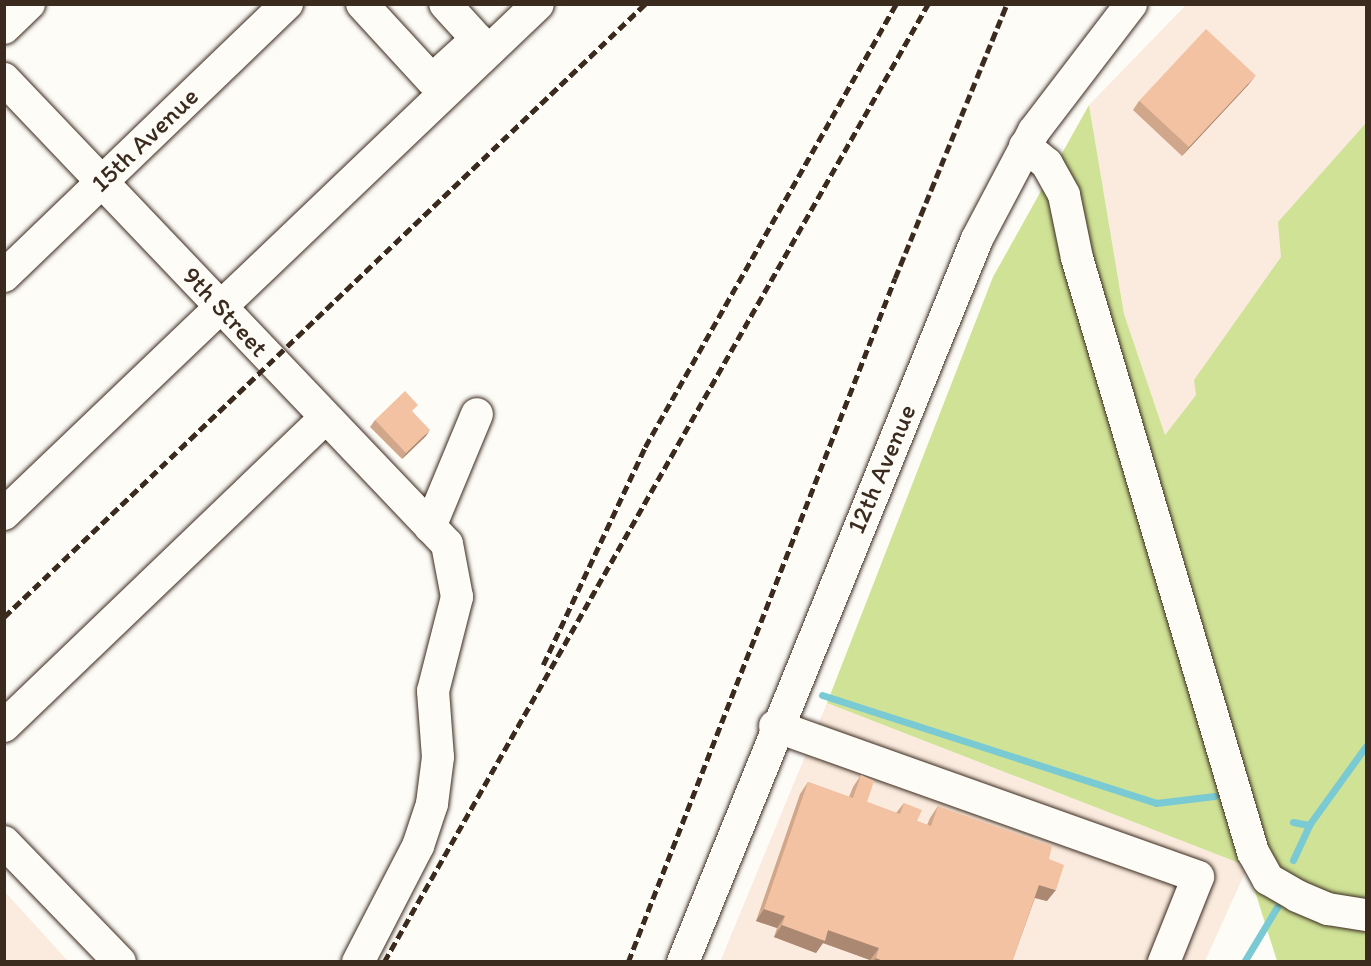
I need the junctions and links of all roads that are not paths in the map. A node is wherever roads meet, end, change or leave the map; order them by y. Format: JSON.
{"nodes":[{"id":1,"x":29,"y":4,"type":"edge"},
{"id":2,"x":287,"y":4,"type":"edge"},
{"id":3,"x":362,"y":4,"type":"edge"},
{"id":4,"x":445,"y":4,"type":"edge"},
{"id":5,"x":538,"y":4,"type":"edge"},
{"id":6,"x":1131,"y":4,"type":"edge"},
{"id":7,"x":4,"y":28,"type":"edge"},
{"id":8,"x":4,"y":79,"type":"edge"},
{"id":9,"x":1025,"y":146,"type":"junction"},
{"id":10,"x":103,"y":180,"type":"junction"},
{"id":11,"x":4,"y":276,"type":"edge"},
{"id":12,"x":219,"y":307,"type":"junction"},
{"id":13,"x":477,"y":414,"type":"dead end"},
{"id":14,"x":324,"y":419,"type":"junction"},
{"id":15,"x":4,"y":514,"type":"edge"},
{"id":16,"x":438,"y":536,"type":"junction"},
{"id":17,"x":4,"y":726,"type":"edge"},
{"id":18,"x":775,"y":726,"type":"junction"},
{"id":19,"x":4,"y":842,"type":"edge"},
{"id":20,"x":1366,"y":915,"type":"edge"},
{"id":21,"x":120,"y":962,"type":"edge"},
{"id":22,"x":358,"y":962,"type":"edge"},
{"id":23,"x":682,"y":962,"type":"edge"},
{"id":24,"x":1164,"y":962,"type":"edge"}],
"edges":[{"from":1,"to":7,"type":"street"},
{"from":2,"to":10,"type":"street","name":"15th Avenue"},
{"from":3,"to":4,"type":"street"},
{"from":5,"to":12,"type":"street"},
{"from":6,"to":9,"type":"street","name":"12th Avenue"},
{"from":8,"to":10,"type":"street","name":"9th Street"},
{"from":9,"to":18,"type":"street","name":"12th Avenue"},
{"from":9,"to":20,"type":"street"},
{"from":10,"to":11,"type":"street","name":"15th Avenue"},
{"from":10,"to":12,"type":"street","name":"9th Street"},
{"from":12,"to":14,"type":"street","name":"9th Street"},
{"from":12,"to":15,"type":"street"},
{"from":13,"to":16,"type":"street"},
{"from":14,"to":16,"type":"street","name":"9th Street"},
{"from":14,"to":17,"type":"street"},
{"from":16,"to":22,"type":"street"},
{"from":18,"to":23,"type":"street","name":"12th Avenue"},
{"from":18,"to":24,"type":"street"},
{"from":19,"to":21,"type":"street"}]}
